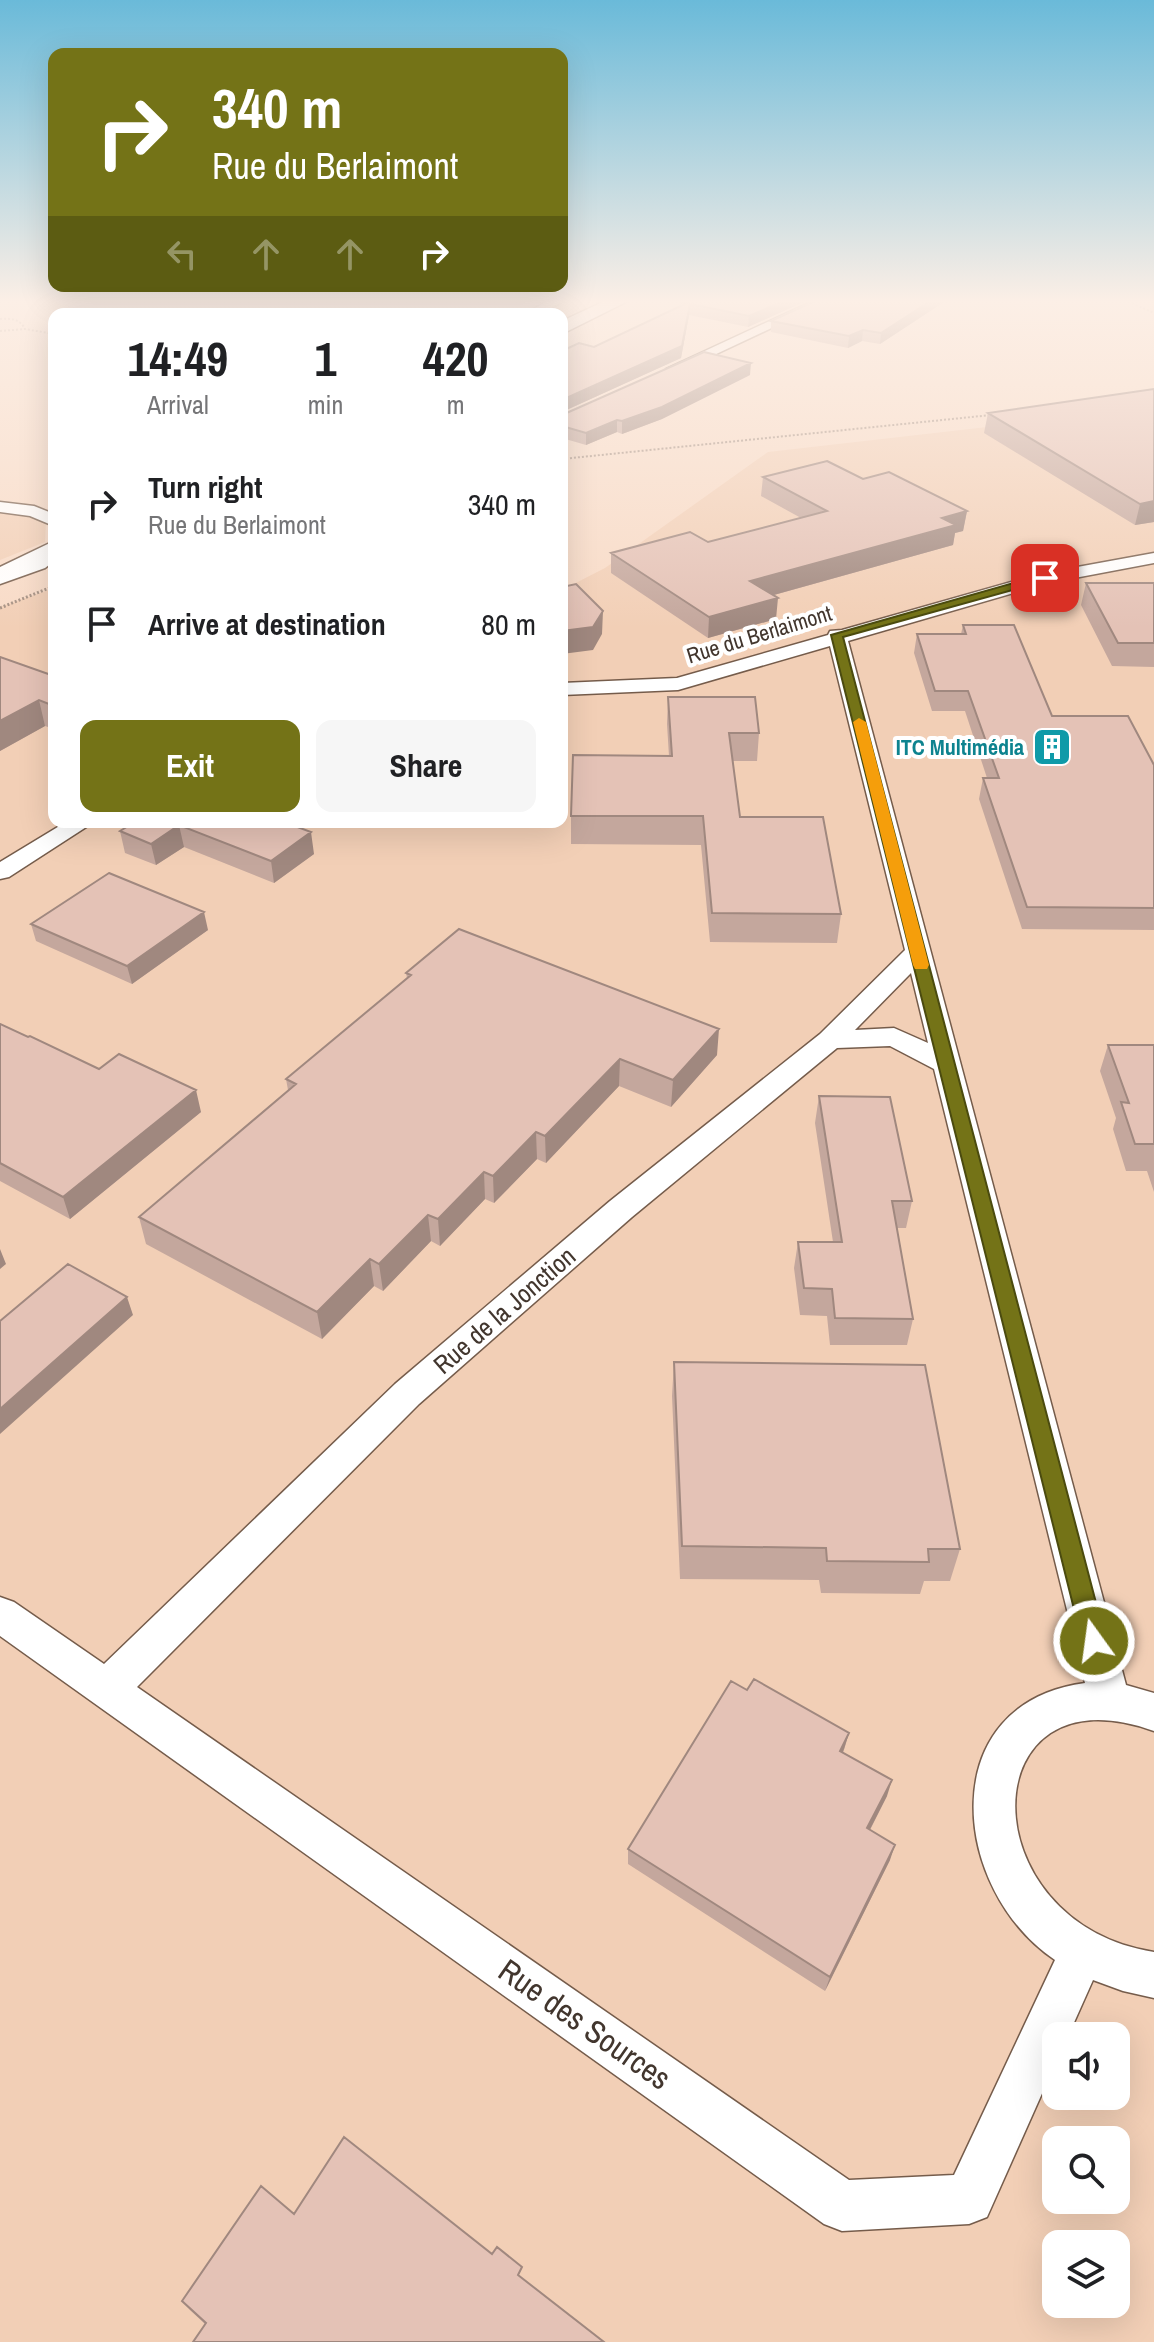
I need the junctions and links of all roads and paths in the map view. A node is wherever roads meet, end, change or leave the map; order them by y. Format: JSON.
{"nodes":[{"id":1,"x":1001,"y":413,"type":"edge"},
{"id":2,"x":568,"y":458,"type":"edge"},
{"id":3,"x":48,"y":503,"type":"edge"},
{"id":4,"x":48,"y":504,"type":"edge"},
{"id":5,"x":0,"y":507,"type":"edge"},
{"id":6,"x":21,"y":510,"type":"junction"},
{"id":7,"x":48,"y":518,"type":"edge"},
{"id":8,"x":48,"y":553,"type":"edge"},
{"id":9,"x":1154,"y":558,"type":"edge"},
{"id":10,"x":48,"y":573,"type":"edge"},
{"id":11,"x":0,"y":576,"type":"edge"},
{"id":12,"x":48,"y":588,"type":"edge"},
{"id":13,"x":0,"y":592,"type":"edge"},
{"id":14,"x":0,"y":608,"type":"edge"},
{"id":15,"x":837,"y":635,"type":"junction"},
{"id":16,"x":568,"y":689,"type":"edge"},
{"id":17,"x":72,"y":828,"type":"edge"},
{"id":18,"x":0,"y":872,"type":"edge"},
{"id":19,"x":918,"y":951,"type":"junction"},
{"id":20,"x":830,"y":1040,"type":"junction"},
{"id":21,"x":945,"y":1063,"type":"junction"},
{"id":22,"x":0,"y":1614,"type":"edge"},
{"id":23,"x":108,"y":1688,"type":"junction"},
{"id":24,"x":1110,"y":1701,"type":"junction"},
{"id":25,"x":1154,"y":1712,"type":"edge"},
{"id":26,"x":1082,"y":1952,"type":"junction"},
{"id":27,"x":1154,"y":1975,"type":"edge"}],
"edges":[{"from":1,"to":2,"type":"path"},
{"from":3,"to":5,"type":"street"},
{"from":4,"to":6,"type":"street"},
{"from":5,"to":6,"type":"street"},
{"from":6,"to":7,"type":"street"},
{"from":8,"to":11,"type":"highway"},
{"from":9,"to":15,"type":"street","name":"Rue du Berlaimont"},
{"from":10,"to":13,"type":"highway"},
{"from":12,"to":14,"type":"path"},
{"from":15,"to":16,"type":"street","name":"Rue du Berlaimont"},
{"from":15,"to":19,"type":"street"},
{"from":17,"to":18,"type":"street"},
{"from":19,"to":20,"type":"street","name":"Rue de la Jonction"},
{"from":19,"to":21,"type":"street"},
{"from":20,"to":21,"type":"street"},
{"from":20,"to":23,"type":"street","name":"Rue de la Jonction"},
{"from":21,"to":24,"type":"street"},
{"from":22,"to":23,"type":"street","name":"Rue des Sources"},
{"from":23,"to":26,"type":"street","name":"Rue des Sources"},
{"from":24,"to":25,"type":"street"},
{"from":24,"to":26,"type":"street"},
{"from":26,"to":27,"type":"street"}]}
